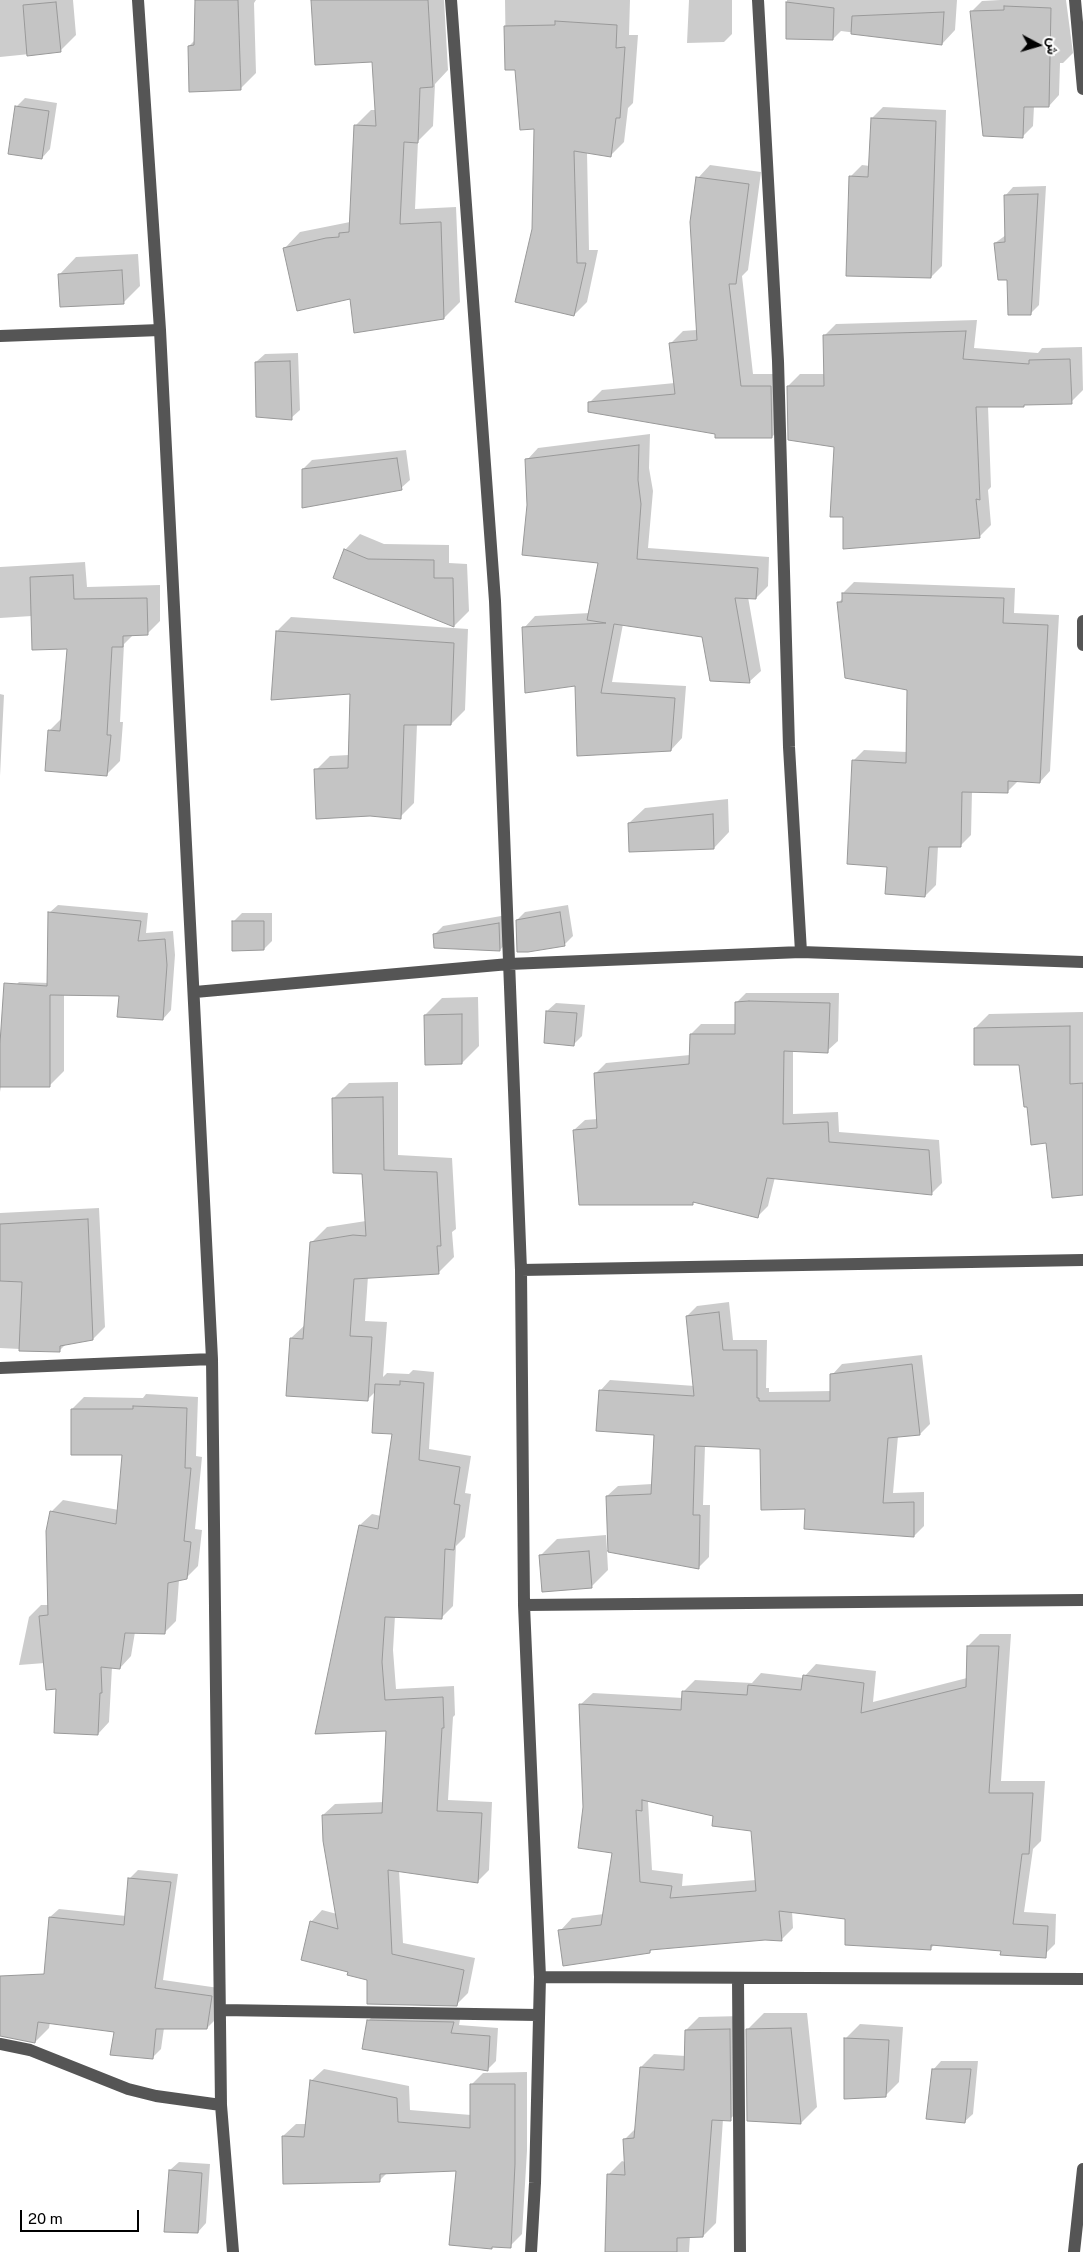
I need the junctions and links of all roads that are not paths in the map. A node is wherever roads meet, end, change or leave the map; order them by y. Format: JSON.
{"nodes":[{"id":1,"x":138,"y":0,"type":"edge"},
{"id":2,"x":451,"y":0,"type":"edge"},
{"id":3,"x":758,"y":0,"type":"edge"},
{"id":4,"x":1075,"y":0,"type":"edge"},
{"id":5,"x":1083,"y":89,"type":"edge"},
{"id":6,"x":160,"y":330,"type":"junction"},
{"id":7,"x":0,"y":336,"type":"edge"},
{"id":8,"x":1083,"y":621,"type":"edge"},
{"id":9,"x":1083,"y":645,"type":"edge"},
{"id":10,"x":801,"y":952,"type":"junction"},
{"id":11,"x":1083,"y":962,"type":"edge"},
{"id":12,"x":509,"y":964,"type":"junction"},
{"id":13,"x":195,"y":992,"type":"junction"},
{"id":14,"x":1083,"y":1260,"type":"edge"},
{"id":15,"x":521,"y":1270,"type":"junction"},
{"id":16,"x":212,"y":1359,"type":"junction"},
{"id":17,"x":0,"y":1368,"type":"edge"},
{"id":18,"x":1083,"y":1600,"type":"edge"},
{"id":19,"x":524,"y":1605,"type":"junction"},
{"id":20,"x":540,"y":1977,"type":"junction"},
{"id":21,"x":738,"y":1979,"type":"junction"},
{"id":22,"x":1083,"y":1979,"type":"edge"},
{"id":23,"x":221,"y":2010,"type":"junction"},
{"id":24,"x":538,"y":2015,"type":"junction"},
{"id":25,"x":0,"y":2044,"type":"edge"},
{"id":26,"x":221,"y":2105,"type":"junction"},
{"id":27,"x":1083,"y":2169,"type":"edge"},
{"id":28,"x":1082,"y":2184,"type":"edge"},
{"id":29,"x":233,"y":2252,"type":"edge"},
{"id":30,"x":531,"y":2252,"type":"edge"},
{"id":31,"x":740,"y":2252,"type":"edge"},
{"id":32,"x":1074,"y":2252,"type":"edge"}],
"edges":[{"from":1,"to":6,"type":"street"},
{"from":2,"to":12,"type":"street"},
{"from":3,"to":10,"type":"street"},
{"from":4,"to":5,"type":"street"},
{"from":6,"to":7,"type":"street"},
{"from":6,"to":13,"type":"street"},
{"from":8,"to":9,"type":"street"},
{"from":10,"to":11,"type":"street"},
{"from":10,"to":12,"type":"street"},
{"from":12,"to":13,"type":"street"},
{"from":12,"to":15,"type":"street"},
{"from":13,"to":16,"type":"street"},
{"from":14,"to":15,"type":"street"},
{"from":15,"to":19,"type":"street"},
{"from":16,"to":17,"type":"street"},
{"from":16,"to":23,"type":"street"},
{"from":18,"to":19,"type":"street"},
{"from":19,"to":20,"type":"street"},
{"from":20,"to":21,"type":"street"},
{"from":20,"to":24,"type":"street"},
{"from":21,"to":22,"type":"street"},
{"from":21,"to":31,"type":"street"},
{"from":23,"to":24,"type":"street"},
{"from":23,"to":26,"type":"street"},
{"from":24,"to":30,"type":"street"},
{"from":25,"to":26,"type":"street"},
{"from":26,"to":29,"type":"street"},
{"from":27,"to":28,"type":"street"},
{"from":28,"to":32,"type":"street"}]}
